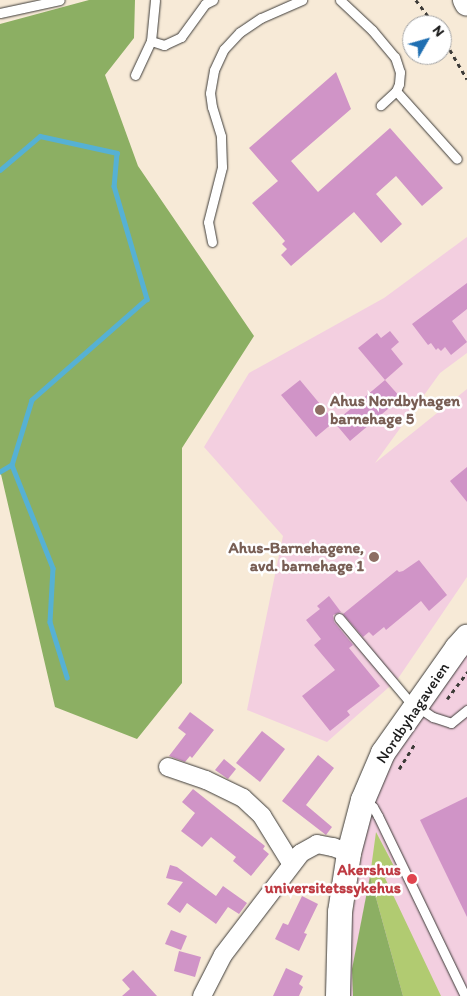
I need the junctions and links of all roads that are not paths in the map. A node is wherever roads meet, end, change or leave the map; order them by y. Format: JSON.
{"nodes":[{"id":1,"x":60,"y":0,"type":"edge"},
{"id":2,"x":155,"y":0,"type":"edge"},
{"id":3,"x":213,"y":0,"type":"edge"},
{"id":4,"x":302,"y":0,"type":"edge"},
{"id":5,"x":340,"y":0,"type":"edge"},
{"id":6,"x":465,"y":0,"type":"edge"},
{"id":7,"x":467,"y":4,"type":"edge"},
{"id":8,"x":0,"y":13,"type":"edge"},
{"id":9,"x":151,"y":41,"type":"junction"},
{"id":10,"x":135,"y":75,"type":"dead end"},
{"id":11,"x":396,"y":91,"type":"junction"},
{"id":12,"x":381,"y":105,"type":"dead end"},
{"id":13,"x":457,"y":159,"type":"dead end"},
{"id":14,"x":212,"y":242,"type":"dead end"},
{"id":15,"x":339,"y":618,"type":"dead end"},
{"id":16,"x":467,"y":637,"type":"edge"},
{"id":17,"x":416,"y":705,"type":"junction"},
{"id":18,"x":467,"y":710,"type":"edge"},
{"id":19,"x":168,"y":766,"type":"dead end"},
{"id":20,"x":363,"y":800,"type":"junction"},
{"id":21,"x":349,"y":853,"type":"junction"},
{"id":22,"x":292,"y":863,"type":"junction"},
{"id":23,"x":202,"y":996,"type":"edge"},
{"id":24,"x":338,"y":996,"type":"edge"},
{"id":25,"x":465,"y":996,"type":"edge"}],
"edges":[{"from":1,"to":8,"type":"lane"},
{"from":2,"to":9,"type":"lane"},
{"from":3,"to":9,"type":"lane"},
{"from":4,"to":14,"type":"lane"},
{"from":5,"to":11,"type":"lane"},
{"from":6,"to":7,"type":"street"},
{"from":9,"to":10,"type":"lane"},
{"from":11,"to":12,"type":"lane"},
{"from":11,"to":13,"type":"lane"},
{"from":15,"to":17,"type":"lane"},
{"from":16,"to":17,"type":"street","name":"Nordbyhagaveien"},
{"from":17,"to":18,"type":"lane"},
{"from":17,"to":20,"type":"street","name":"Nordbyhagaveien"},
{"from":19,"to":22,"type":"street"},
{"from":20,"to":21,"type":"street","name":"Nordbyhagaveien"},
{"from":20,"to":25,"type":"lane"},
{"from":21,"to":22,"type":"street"},
{"from":21,"to":24,"type":"street","name":"Nordbyhagaveien"},
{"from":22,"to":23,"type":"street"}]}
